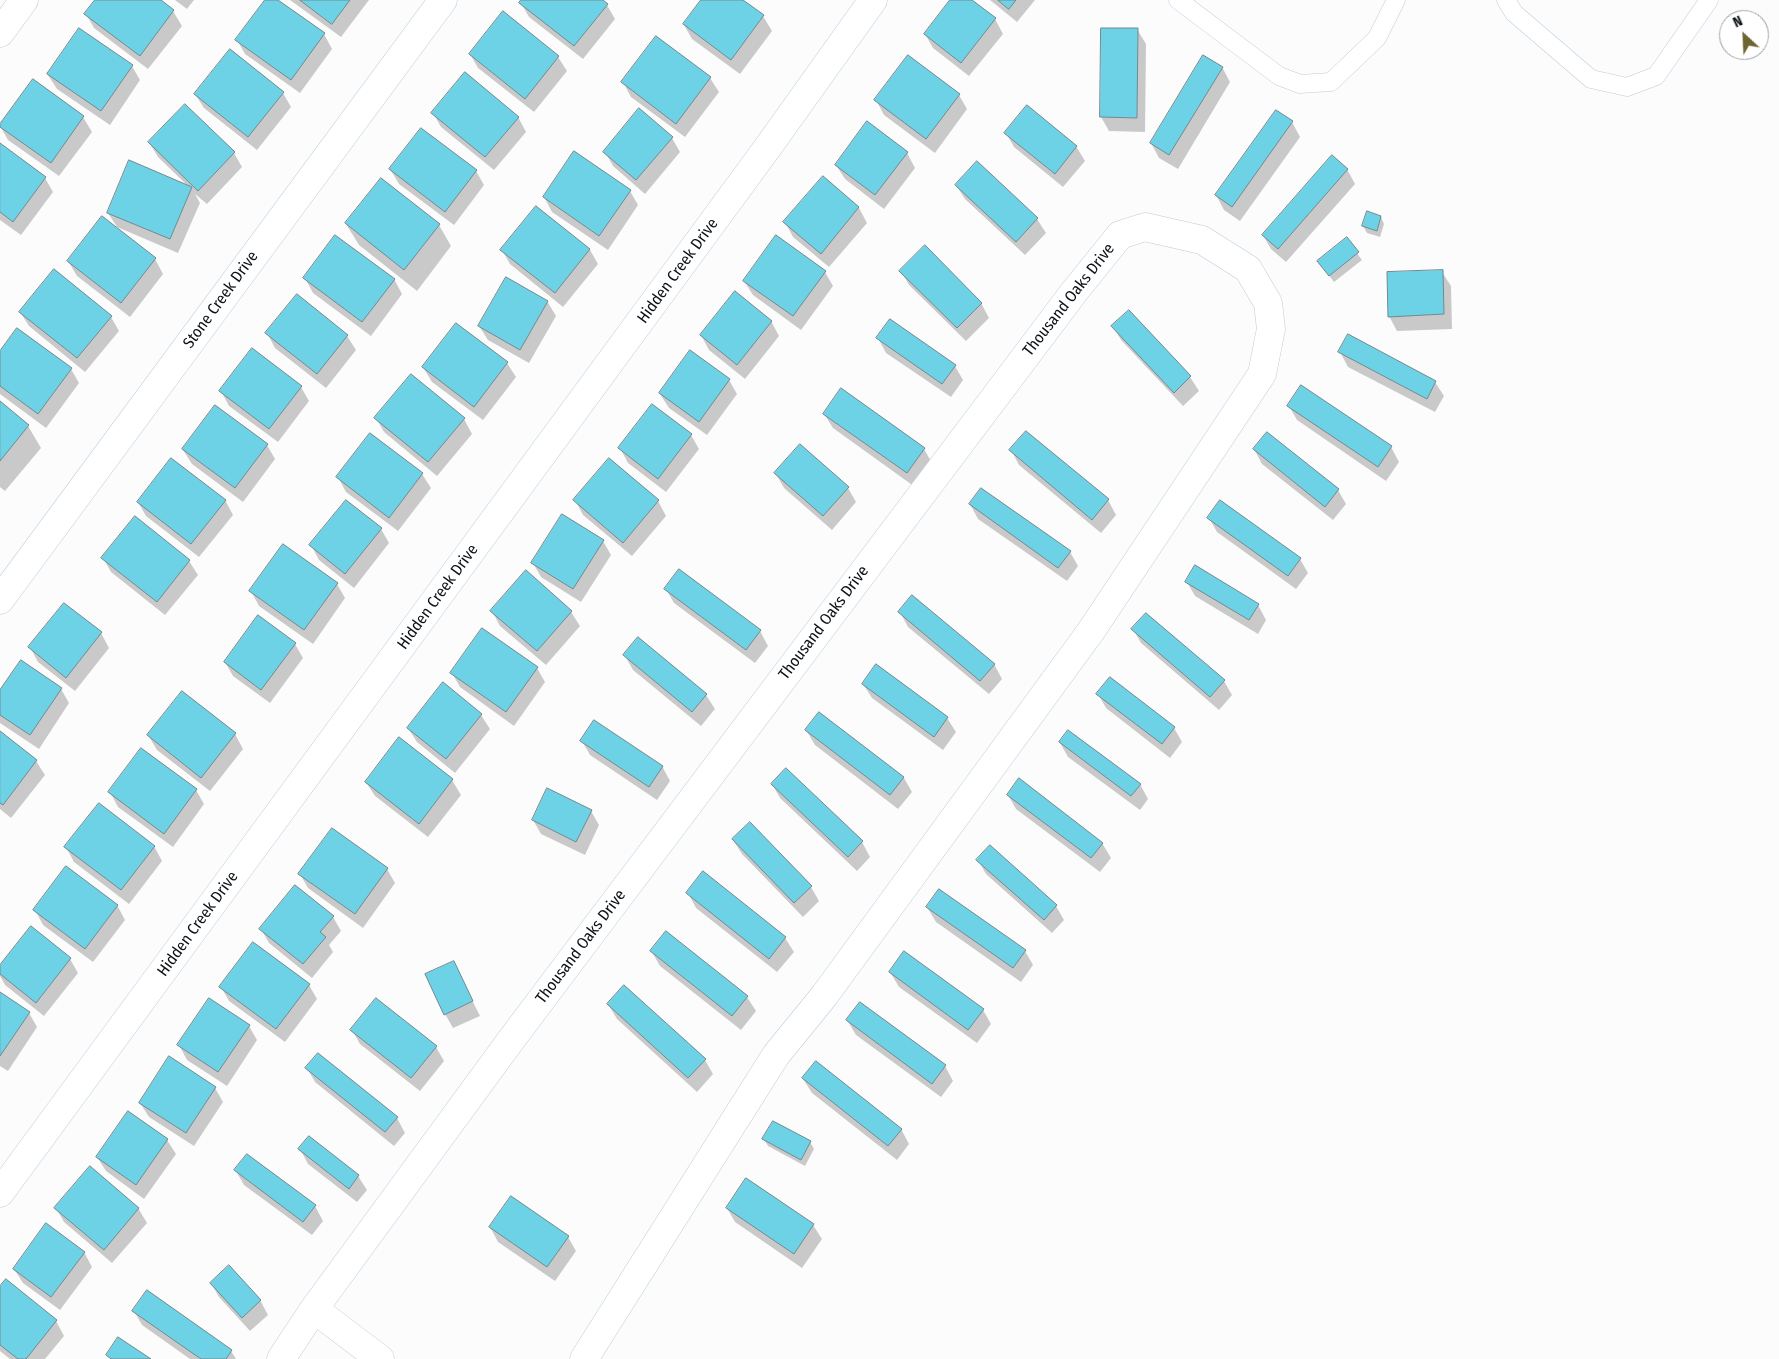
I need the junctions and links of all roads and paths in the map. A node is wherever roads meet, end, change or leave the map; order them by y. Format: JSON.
{"nodes":[{"id":1,"x":24,"y":0,"type":"edge"},
{"id":2,"x":442,"y":0,"type":"edge"},
{"id":3,"x":1178,"y":0,"type":"edge"},
{"id":4,"x":1396,"y":0,"type":"edge"},
{"id":5,"x":1506,"y":0,"type":"edge"},
{"id":6,"x":1708,"y":0,"type":"edge"},
{"id":7,"x":865,"y":3,"type":"edge"},
{"id":8,"x":0,"y":33,"type":"edge"},
{"id":9,"x":0,"y":600,"type":"edge"},
{"id":10,"x":0,"y":1193,"type":"edge"},
{"id":11,"x":314,"y":1309,"type":"junction"},
{"id":12,"x":281,"y":1359,"type":"edge"},
{"id":13,"x":380,"y":1359,"type":"edge"},
{"id":14,"x":584,"y":1359,"type":"edge"}],
"edges":[{"from":1,"to":8,"type":"street"},
{"from":2,"to":9,"type":"street","name":"Stone Creek Drive"},
{"from":3,"to":4,"type":"lane"},
{"from":5,"to":6,"type":"lane"},
{"from":7,"to":10,"type":"street","name":"Hidden Creek Drive"},
{"from":11,"to":12,"type":"street","name":"Thousand Oaks Drive"},
{"from":11,"to":13,"type":"street"},
{"from":11,"to":14,"type":"street","name":"Thousand Oaks Drive"}]}
